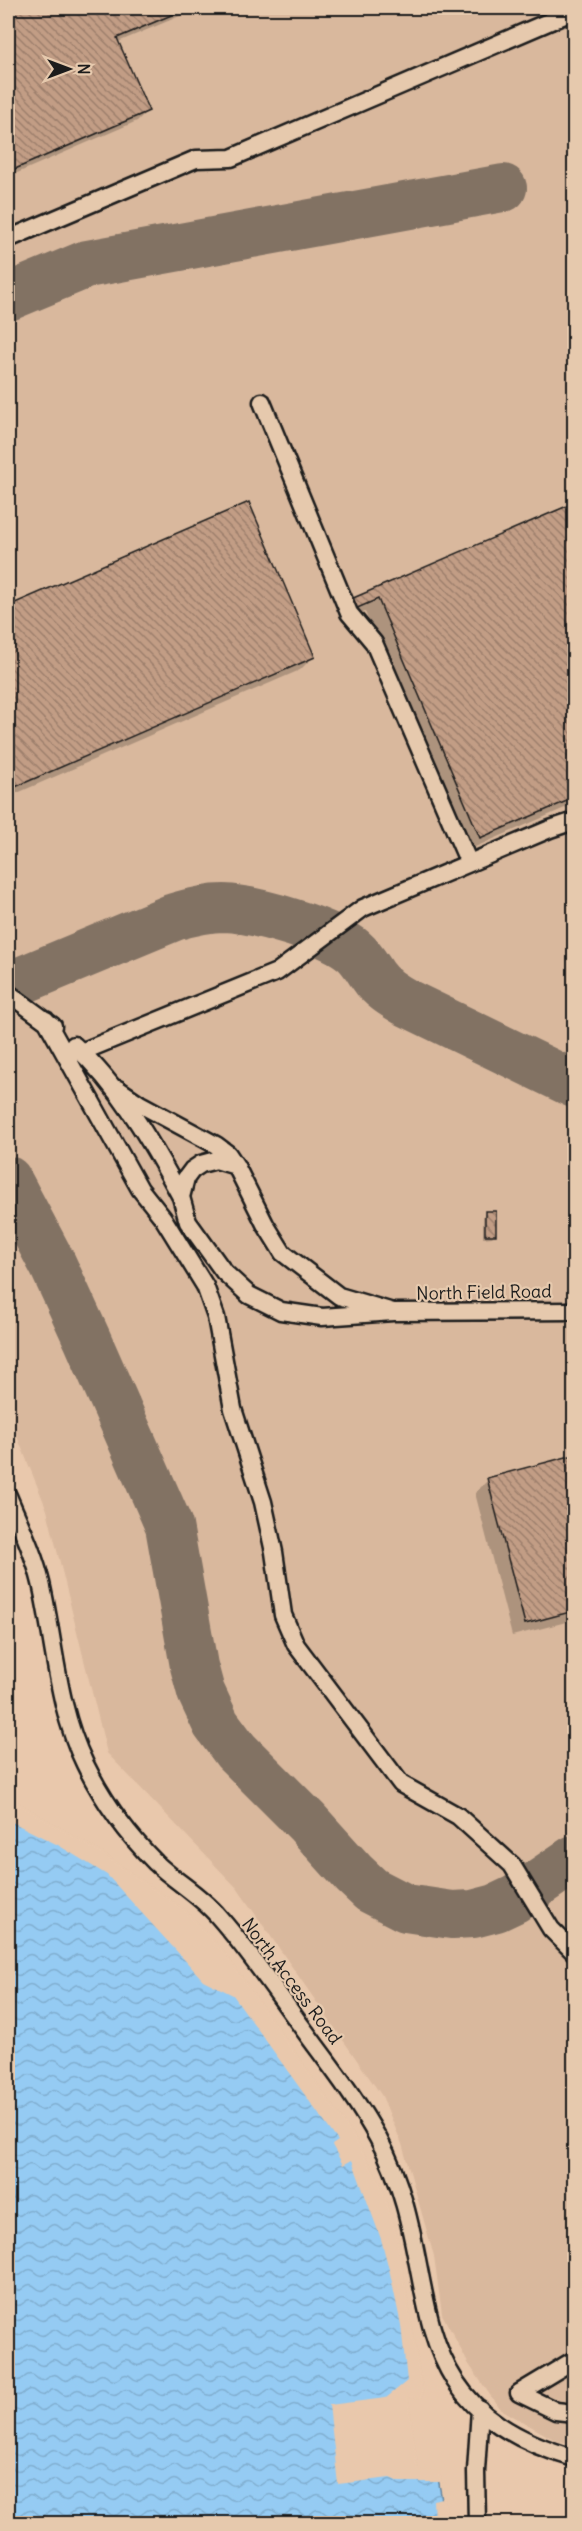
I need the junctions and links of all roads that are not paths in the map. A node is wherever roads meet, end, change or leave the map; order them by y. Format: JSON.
{"nodes":[{"id":1,"x":574,"y":11,"type":"edge"},
{"id":2,"x":8,"y":239,"type":"edge"},
{"id":3,"x":262,"y":402,"type":"dead end"},
{"id":4,"x":574,"y":820,"type":"edge"},
{"id":5,"x":469,"y":863,"type":"junction"},
{"id":6,"x":8,"y":993,"type":"edge"},
{"id":7,"x":46,"y":1020,"type":"junction"},
{"id":8,"x":81,"y":1052,"type":"junction"},
{"id":9,"x":108,"y":1081,"type":"junction"},
{"id":10,"x":236,"y":1166,"type":"junction"},
{"id":11,"x":180,"y":1197,"type":"junction"},
{"id":12,"x":574,"y":1311,"type":"edge"},
{"id":13,"x":393,"y":1312,"type":"junction"},
{"id":14,"x":8,"y":1497,"type":"edge"},
{"id":15,"x":574,"y":1952,"type":"edge"},
{"id":16,"x":574,"y":2360,"type":"edge"},
{"id":17,"x":480,"y":2409,"type":"junction"},
{"id":18,"x":574,"y":2413,"type":"edge"},
{"id":19,"x":574,"y":2458,"type":"edge"},
{"id":20,"x":477,"y":2523,"type":"edge"}],
"edges":[{"from":1,"to":2,"type":"street"},
{"from":3,"to":5,"type":"street"},
{"from":4,"to":5,"type":"street"},
{"from":5,"to":8,"type":"street"},
{"from":6,"to":7,"type":"street"},
{"from":7,"to":8,"type":"street"},
{"from":7,"to":15,"type":"street"},
{"from":8,"to":9,"type":"street"},
{"from":9,"to":10,"type":"street","name":"North Field Road"},
{"from":9,"to":11,"type":"street","name":"North Field Road"},
{"from":10,"to":11,"type":"street"},
{"from":10,"to":13,"type":"street","name":"North Field Road"},
{"from":11,"to":13,"type":"street","name":"North Field Road"},
{"from":12,"to":13,"type":"street","name":"North Field Road"},
{"from":14,"to":17,"type":"street","name":"North Access Road"},
{"from":16,"to":18,"type":"street"},
{"from":17,"to":19,"type":"street","name":"North Access Road"},
{"from":17,"to":20,"type":"street"}]}
